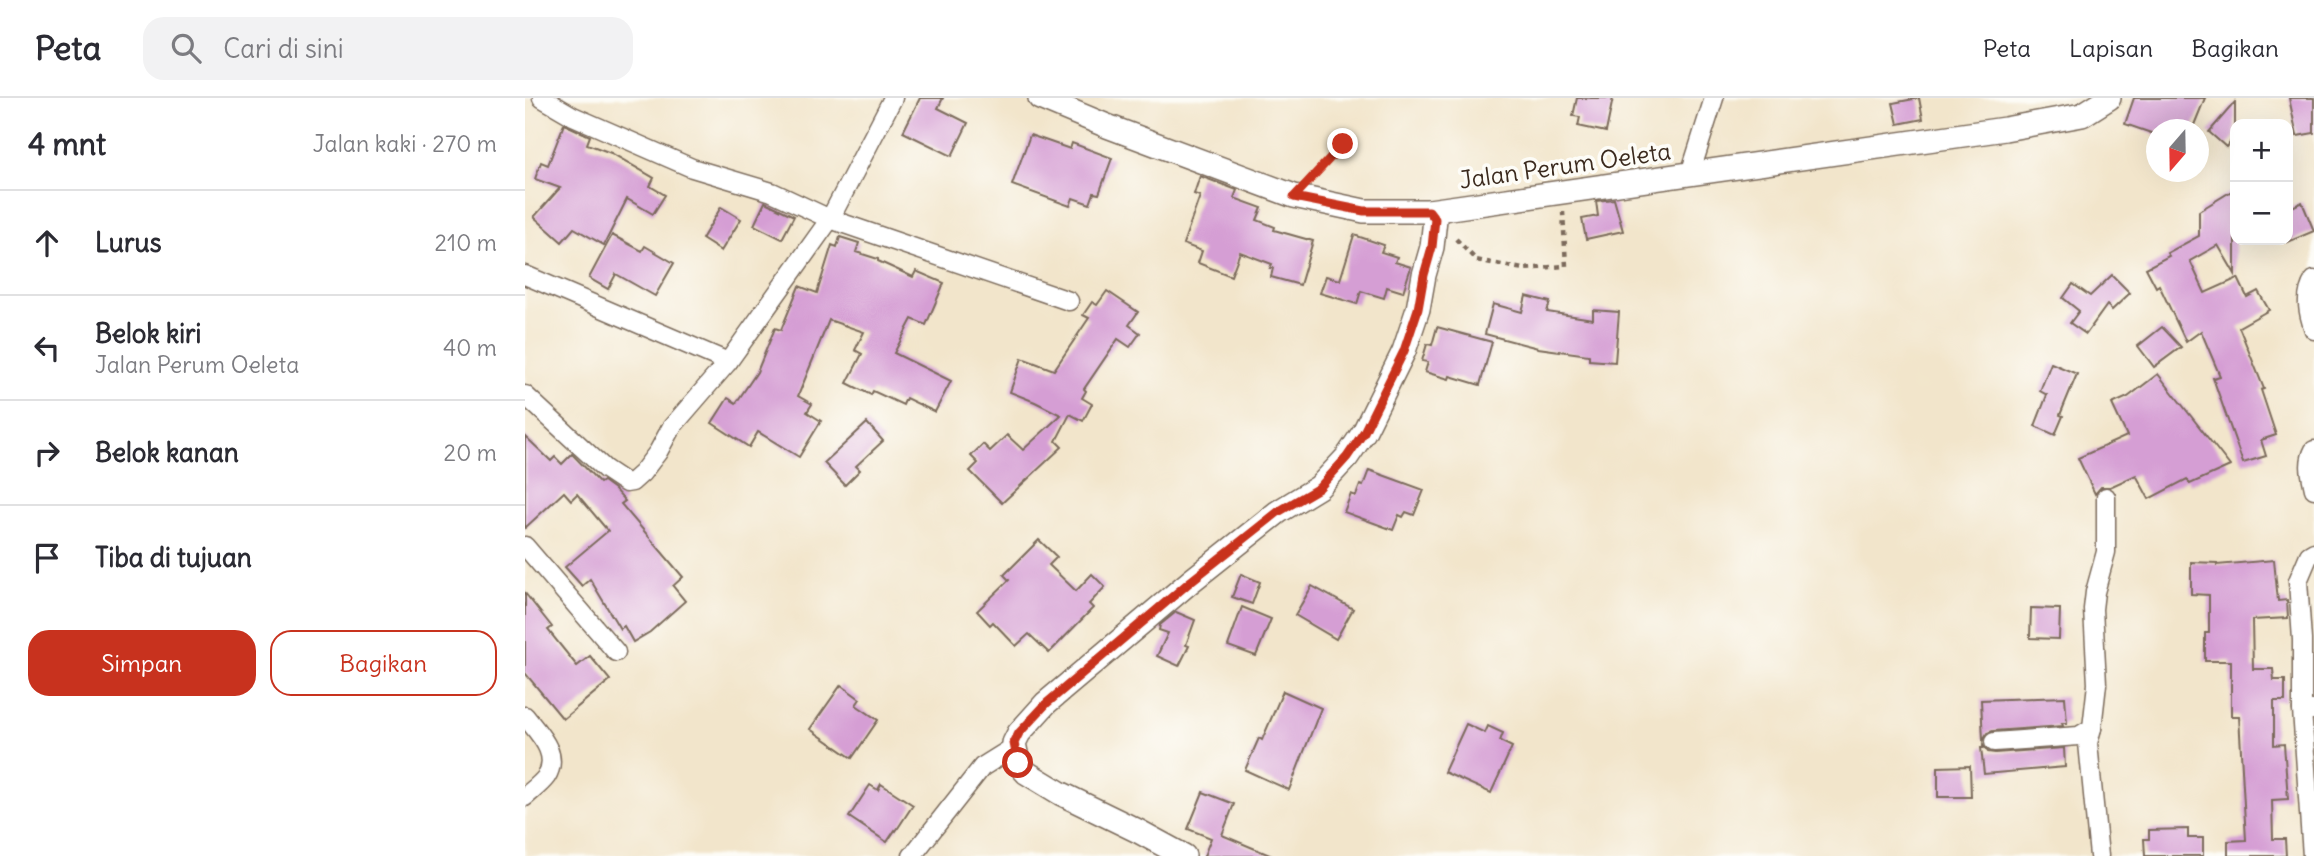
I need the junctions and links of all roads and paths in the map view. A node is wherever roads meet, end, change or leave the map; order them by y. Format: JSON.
{"nodes":[{"id":1,"x":542,"y":98,"type":"edge"},
{"id":2,"x":893,"y":98,"type":"edge"},
{"id":3,"x":1040,"y":98,"type":"edge"},
{"id":4,"x":1714,"y":98,"type":"edge"},
{"id":5,"x":2109,"y":98,"type":"edge"},
{"id":6,"x":1343,"y":144,"type":"dead end"},
{"id":7,"x":1690,"y":174,"type":"junction"},
{"id":8,"x":1559,"y":191,"type":"junction"},
{"id":9,"x":1294,"y":197,"type":"junction"},
{"id":10,"x":1432,"y":215,"type":"junction"},
{"id":11,"x":830,"y":219,"type":"junction"},
{"id":12,"x":525,"y":275,"type":"edge"},
{"id":13,"x":2314,"y":280,"type":"edge"},
{"id":14,"x":1069,"y":301,"type":"dead end"},
{"id":15,"x":2314,"y":330,"type":"edge"},
{"id":16,"x":729,"y":362,"type":"junction"},
{"id":17,"x":525,"y":395,"type":"edge"},
{"id":18,"x":2314,"y":450,"type":"edge"},
{"id":19,"x":2314,"y":489,"type":"edge"},
{"id":20,"x":2106,"y":497,"type":"dead end"},
{"id":21,"x":525,"y":546,"type":"edge"},
{"id":22,"x":2314,"y":552,"type":"edge"},
{"id":23,"x":616,"y":652,"type":"dead end"},
{"id":24,"x":2308,"y":710,"type":"edge"},
{"id":25,"x":525,"y":716,"type":"edge"},
{"id":26,"x":2092,"y":728,"type":"junction"},
{"id":27,"x":1994,"y":742,"type":"dead end"},
{"id":28,"x":1014,"y":747,"type":"junction"},
{"id":29,"x":525,"y":797,"type":"edge"},
{"id":30,"x":912,"y":856,"type":"edge"},
{"id":31,"x":1184,"y":856,"type":"edge"},
{"id":32,"x":2099,"y":856,"type":"edge"},
{"id":33,"x":2312,"y":856,"type":"edge"}],
"edges":[{"from":1,"to":11,"type":"street"},
{"from":2,"to":11,"type":"street"},
{"from":3,"to":9,"type":"street","name":"Jalan Perum Oeleta"},
{"from":4,"to":7,"type":"street"},
{"from":5,"to":7,"type":"street","name":"Jalan Perum Oeleta"},
{"from":6,"to":9,"type":"path"},
{"from":7,"to":8,"type":"street","name":"Jalan Perum Oeleta"},
{"from":8,"to":10,"type":"street","name":"Jalan Perum Oeleta"},
{"from":8,"to":10,"type":"path"},
{"from":9,"to":10,"type":"street","name":"Jalan Perum Oeleta"},
{"from":10,"to":28,"type":"street"},
{"from":11,"to":14,"type":"street"},
{"from":11,"to":16,"type":"street"},
{"from":12,"to":16,"type":"street"},
{"from":13,"to":15,"type":"street"},
{"from":16,"to":17,"type":"street"},
{"from":18,"to":19,"type":"street"},
{"from":20,"to":26,"type":"street"},
{"from":21,"to":23,"type":"street"},
{"from":22,"to":24,"type":"street"},
{"from":24,"to":33,"type":"street"},
{"from":25,"to":29,"type":"street"},
{"from":26,"to":27,"type":"street"},
{"from":26,"to":32,"type":"street"},
{"from":28,"to":30,"type":"street"},
{"from":28,"to":31,"type":"street"}]}
